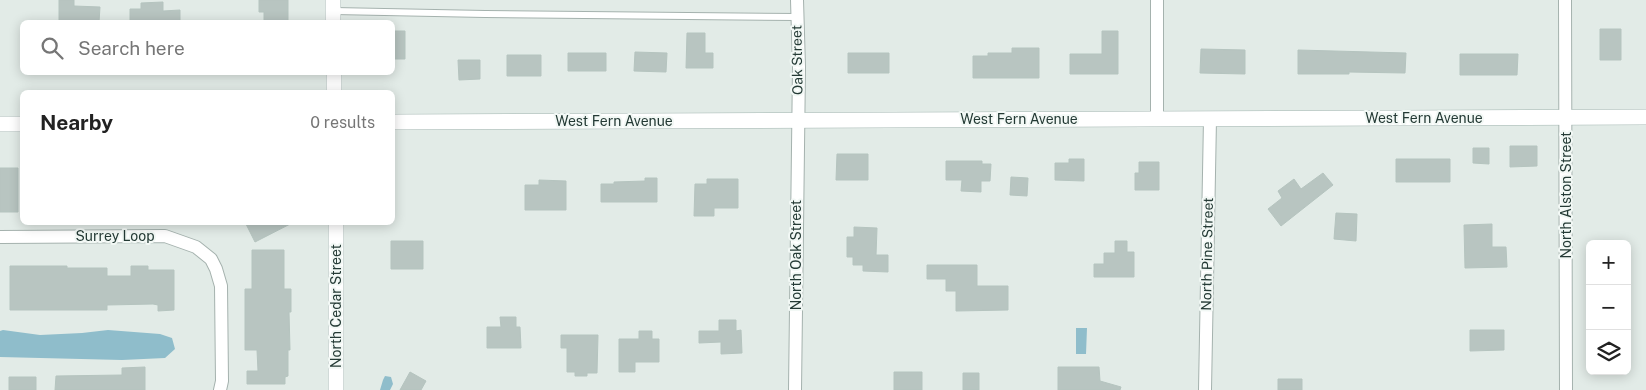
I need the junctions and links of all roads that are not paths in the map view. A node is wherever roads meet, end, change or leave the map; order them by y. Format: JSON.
{"nodes":[{"id":1,"x":798,"y":0,"type":"edge"},
{"id":2,"x":1157,"y":0,"type":"edge"},
{"id":3,"x":1565,"y":0,"type":"edge"},
{"id":4,"x":333,"y":11,"type":"edge"},
{"id":5,"x":797,"y":17,"type":"junction"},
{"id":6,"x":334,"y":75,"type":"edge"},
{"id":7,"x":334,"y":90,"type":"edge"},
{"id":8,"x":1565,"y":117,"type":"junction"},
{"id":9,"x":1646,"y":117,"type":"edge"},
{"id":10,"x":1157,"y":119,"type":"junction"},
{"id":11,"x":1210,"y":119,"type":"junction"},
{"id":12,"x":797,"y":121,"type":"junction"},
{"id":13,"x":395,"y":122,"type":"edge"},
{"id":14,"x":0,"y":124,"type":"edge"},
{"id":15,"x":20,"y":124,"type":"edge"},
{"id":16,"x":336,"y":225,"type":"edge"},
{"id":17,"x":0,"y":237,"type":"edge"},
{"id":18,"x":220,"y":390,"type":"edge"},
{"id":19,"x":336,"y":390,"type":"edge"},
{"id":20,"x":796,"y":390,"type":"edge"},
{"id":21,"x":1205,"y":390,"type":"edge"},
{"id":22,"x":1566,"y":390,"type":"edge"}],
"edges":[{"from":1,"to":5,"type":"street","name":"Oak Street"},
{"from":2,"to":10,"type":"street"},
{"from":3,"to":8,"type":"street","name":"North Alston Street"},
{"from":4,"to":5,"type":"lane"},
{"from":5,"to":12,"type":"street","name":"Oak Street"},
{"from":6,"to":7,"type":"street"},
{"from":8,"to":9,"type":"street","name":"West Fern Avenue"},
{"from":8,"to":11,"type":"street","name":"West Fern Avenue"},
{"from":8,"to":22,"type":"street","name":"North Alston Street"},
{"from":10,"to":11,"type":"street","name":"West Fern Avenue"},
{"from":10,"to":12,"type":"street","name":"West Fern Avenue"},
{"from":11,"to":21,"type":"street","name":"North Pine Street"},
{"from":12,"to":13,"type":"street","name":"West Fern Avenue"},
{"from":12,"to":20,"type":"street","name":"North Oak Street"},
{"from":14,"to":15,"type":"street"},
{"from":16,"to":19,"type":"street","name":"North Cedar Street"},
{"from":17,"to":18,"type":"street","name":"Surrey Loop"}]}
